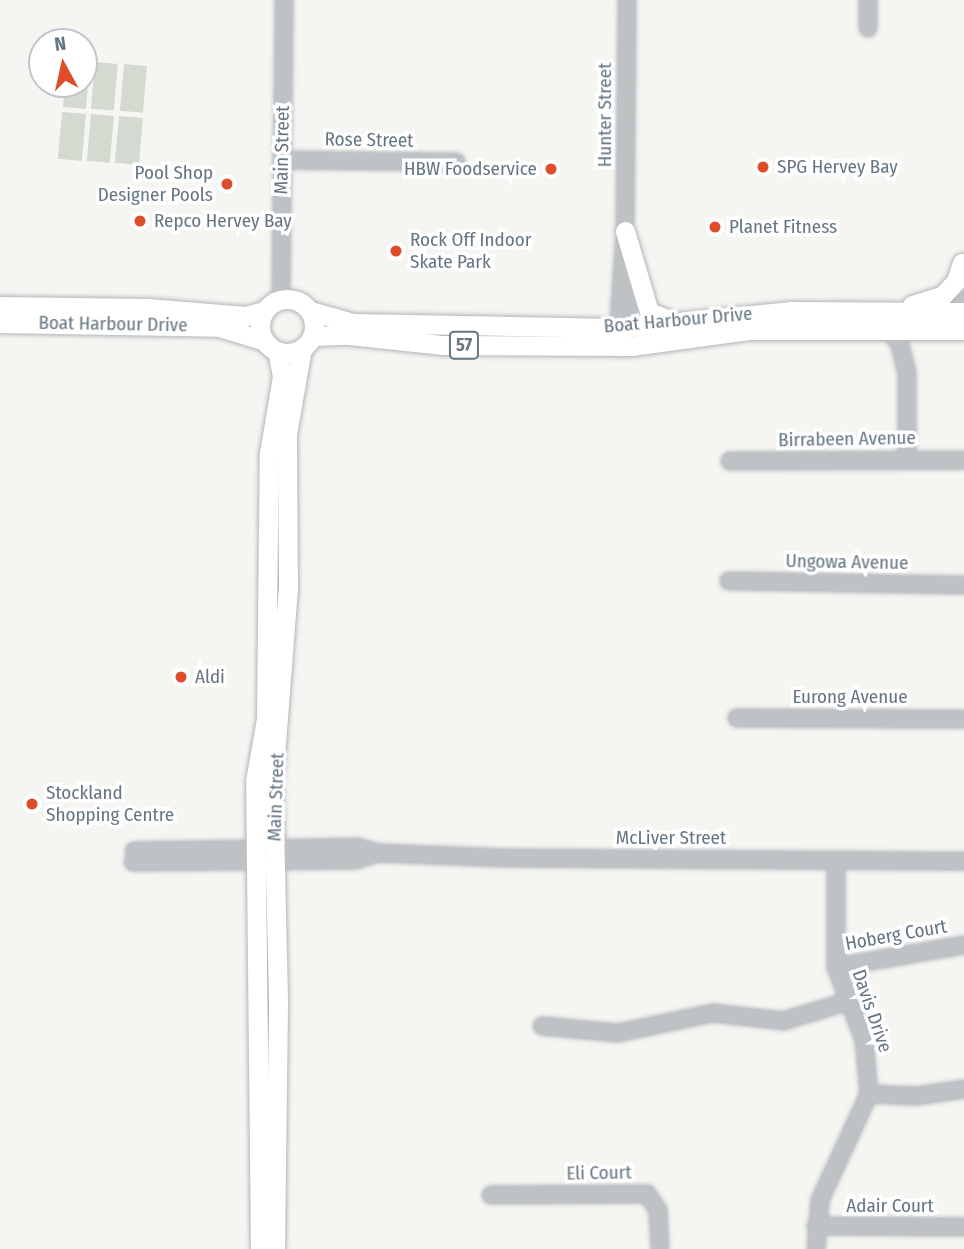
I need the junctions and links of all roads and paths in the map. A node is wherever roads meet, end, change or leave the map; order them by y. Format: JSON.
{"nodes":[{"id":1,"x":284,"y":0,"type":"edge"},
{"id":2,"x":626,"y":0,"type":"edge"},
{"id":3,"x":868,"y":0,"type":"edge"},
{"id":4,"x":868,"y":28,"type":"dead end"},
{"id":5,"x":282,"y":160,"type":"junction"},
{"id":6,"x":456,"y":162,"type":"dead end"},
{"id":7,"x":625,"y":231,"type":"junction"},
{"id":8,"x":963,"y":259,"type":"edge"},
{"id":9,"x":281,"y":299,"type":"junction"},
{"id":10,"x":0,"y":306,"type":"edge"},
{"id":11,"x":310,"y":311,"type":"junction"},
{"id":12,"x":827,"y":311,"type":"junction"},
{"id":13,"x":264,"y":312,"type":"junction"},
{"id":14,"x":881,"y":320,"type":"junction"},
{"id":15,"x":963,"y":320,"type":"edge"},
{"id":16,"x":676,"y":322,"type":"junction"},
{"id":17,"x":0,"y":323,"type":"edge"},
{"id":18,"x":912,"y":329,"type":"junction"},
{"id":19,"x":624,"y":337,"type":"junction"},
{"id":20,"x":307,"y":342,"type":"junction"},
{"id":21,"x":271,"y":346,"type":"junction"},
{"id":22,"x":907,"y":372,"type":"junction"},
{"id":23,"x":906,"y":459,"type":"junction"},
{"id":24,"x":964,"y":460,"type":"edge"},
{"id":25,"x":730,"y":461,"type":"dead end"},
{"id":26,"x":729,"y":581,"type":"dead end"},
{"id":27,"x":964,"y":585,"type":"edge"},
{"id":28,"x":737,"y":718,"type":"dead end"},
{"id":29,"x":964,"y":719,"type":"edge"},
{"id":30,"x":265,"y":856,"type":"junction"},
{"id":31,"x":134,"y":857,"type":"dead end"},
{"id":32,"x":836,"y":860,"type":"junction"},
{"id":33,"x":964,"y":861,"type":"edge"},
{"id":34,"x":964,"y":945,"type":"edge"},
{"id":35,"x":836,"y":967,"type":"junction"},
{"id":36,"x":846,"y":1002,"type":"junction"},
{"id":37,"x":542,"y":1026,"type":"dead end"},
{"id":38,"x":964,"y":1089,"type":"edge"},
{"id":39,"x":869,"y":1094,"type":"junction"},
{"id":40,"x":491,"y":1195,"type":"dead end"},
{"id":41,"x":816,"y":1226,"type":"junction"},
{"id":42,"x":964,"y":1227,"type":"edge"},
{"id":43,"x":260,"y":1249,"type":"edge"},
{"id":44,"x":275,"y":1249,"type":"edge"},
{"id":45,"x":660,"y":1249,"type":"edge"},
{"id":46,"x":816,"y":1249,"type":"edge"}],
"edges":[{"from":1,"to":5,"type":"street","name":"Main Street"},
{"from":2,"to":7,"type":"street","name":"Hunter Street"},
{"from":3,"to":4,"type":"street"},
{"from":5,"to":6,"type":"street","name":"Rose Street"},
{"from":5,"to":9,"type":"street","name":"Main Street"},
{"from":7,"to":16,"type":"main road"},
{"from":7,"to":19,"type":"street","name":"Hunter Street"},
{"from":8,"to":14,"type":"main road"},
{"from":8,"to":15,"type":"street"},
{"from":9,"to":11,"type":"main road","number":"57"},
{"from":9,"to":13,"type":"main road"},
{"from":10,"to":13,"type":"main road","name":"Boat Harbour Drive"},
{"from":11,"to":19,"type":"main road","name":"Boat Harbour Drive","number":"57"},
{"from":11,"to":20,"type":"main road"},
{"from":12,"to":14,"type":"main road","name":"Boat Harbour Drive","number":"57"},
{"from":12,"to":16,"type":"main road","name":"Boat Harbour Drive","number":"57"},
{"from":12,"to":18,"type":"main road"},
{"from":13,"to":21,"type":"main road"},
{"from":14,"to":15,"type":"main road","name":"Boat Harbour Drive","number":"57"},
{"from":14,"to":18,"type":"main road","name":"Boat Harbour Drive","number":"57"},
{"from":14,"to":19,"type":"main road","name":"Boat Harbour Drive","number":"57"},
{"from":14,"to":22,"type":"street"},
{"from":15,"to":18,"type":"main road","name":"Boat Harbour Drive","number":"57"},
{"from":16,"to":19,"type":"main road","name":"Boat Harbour Drive","number":"57"},
{"from":17,"to":21,"type":"main road","name":"Boat Harbour Drive","number":"57"},
{"from":18,"to":22,"type":"street"},
{"from":19,"to":20,"type":"main road","name":"Boat Harbour Drive","number":"57"},
{"from":20,"to":21,"type":"main road","number":"57"},
{"from":20,"to":30,"type":"main road","name":"Main Street"},
{"from":21,"to":30,"type":"main road","name":"Main Street"},
{"from":22,"to":23,"type":"street"},
{"from":23,"to":24,"type":"street","name":"Birrabeen Avenue"},
{"from":23,"to":25,"type":"street","name":"Birrabeen Avenue"},
{"from":26,"to":27,"type":"street","name":"Ungowa Avenue"},
{"from":28,"to":29,"type":"street","name":"Eurong Avenue"},
{"from":30,"to":31,"type":"street","name":"McLiver Street"},
{"from":30,"to":32,"type":"street","name":"McLiver Street"},
{"from":30,"to":43,"type":"main road","name":"Main Street"},
{"from":30,"to":44,"type":"main road","name":"Main Street"},
{"from":32,"to":33,"type":"street","name":"McLiver Street"},
{"from":32,"to":35,"type":"street","name":"Davis Drive"},
{"from":34,"to":35,"type":"street","name":"Hoberg Court"},
{"from":35,"to":36,"type":"street","name":"Davis Drive"},
{"from":36,"to":37,"type":"street"},
{"from":36,"to":39,"type":"street","name":"Davis Drive"},
{"from":38,"to":39,"type":"street"},
{"from":39,"to":41,"type":"street"},
{"from":40,"to":45,"type":"street","name":"Eli Court"},
{"from":41,"to":42,"type":"street","name":"Adair Court"},
{"from":41,"to":46,"type":"street"}]}
